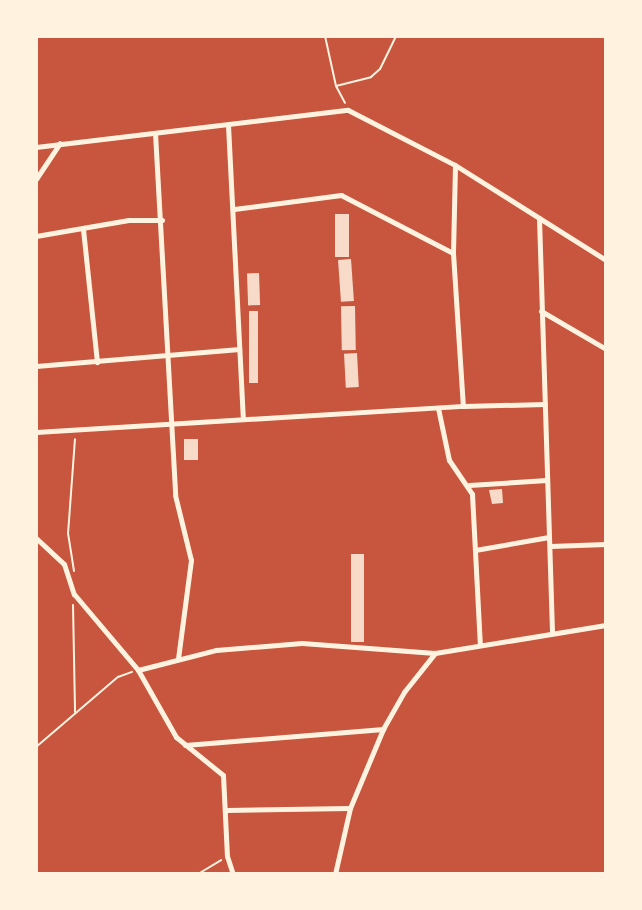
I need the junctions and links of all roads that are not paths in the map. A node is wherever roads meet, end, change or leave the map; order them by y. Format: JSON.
{"nodes":[{"id":1,"x":228,"y":125,"type":"junction"},
{"id":2,"x":155,"y":133,"type":"junction"},
{"id":3,"x":61,"y":142,"type":"junction"},
{"id":4,"x":36,"y":147,"type":"edge"},
{"id":5,"x":455,"y":165,"type":"junction"},
{"id":6,"x":36,"y":179,"type":"edge"},
{"id":7,"x":234,"y":209,"type":"junction"},
{"id":8,"x":539,"y":218,"type":"junction"},
{"id":9,"x":162,"y":220,"type":"junction"},
{"id":10,"x":83,"y":229,"type":"junction"},
{"id":11,"x":36,"y":236,"type":"edge"},
{"id":12,"x":453,"y":253,"type":"junction"},
{"id":13,"x":606,"y":260,"type":"edge"},
{"id":14,"x":540,"y":311,"type":"junction"},
{"id":15,"x":239,"y":349,"type":"junction"},
{"id":16,"x":606,"y":349,"type":"edge"},
{"id":17,"x":166,"y":354,"type":"junction"},
{"id":18,"x":97,"y":362,"type":"junction"},
{"id":19,"x":36,"y":366,"type":"edge"},
{"id":20,"x":545,"y":404,"type":"junction"},
{"id":21,"x":463,"y":406,"type":"junction"},
{"id":22,"x":438,"y":408,"type":"junction"},
{"id":23,"x":243,"y":419,"type":"junction"},
{"id":24,"x":172,"y":423,"type":"junction"},
{"id":25,"x":36,"y":432,"type":"edge"},
{"id":26,"x":548,"y":480,"type":"junction"},
{"id":27,"x":469,"y":485,"type":"junction"},
{"id":28,"x":549,"y":537,"type":"junction"},
{"id":29,"x":36,"y":538,"type":"edge"},
{"id":30,"x":606,"y":544,"type":"edge"},
{"id":31,"x":550,"y":546,"type":"junction"},
{"id":32,"x":475,"y":550,"type":"junction"},
{"id":33,"x":606,"y":625,"type":"edge"},
{"id":34,"x":552,"y":632,"type":"junction"},
{"id":35,"x":480,"y":645,"type":"junction"},
{"id":36,"x":435,"y":653,"type":"junction"},
{"id":37,"x":178,"y":659,"type":"junction"},
{"id":38,"x":138,"y":670,"type":"junction"},
{"id":39,"x":383,"y":729,"type":"junction"},
{"id":40,"x":185,"y":745,"type":"junction"},
{"id":41,"x":350,"y":808,"type":"junction"},
{"id":42,"x":226,"y":810,"type":"junction"},
{"id":43,"x":233,"y":874,"type":"edge"},
{"id":44,"x":335,"y":874,"type":"edge"}],
"edges":[{"from":1,"to":2,"type":"street"},
{"from":1,"to":5,"type":"street"},
{"from":1,"to":7,"type":"street"},
{"from":2,"to":3,"type":"street"},
{"from":2,"to":9,"type":"street"},
{"from":3,"to":4,"type":"street"},
{"from":3,"to":6,"type":"street"},
{"from":5,"to":8,"type":"street"},
{"from":5,"to":12,"type":"street"},
{"from":7,"to":12,"type":"street"},
{"from":7,"to":15,"type":"street"},
{"from":8,"to":13,"type":"street"},
{"from":8,"to":14,"type":"street"},
{"from":9,"to":10,"type":"street"},
{"from":9,"to":17,"type":"street"},
{"from":10,"to":11,"type":"street"},
{"from":10,"to":18,"type":"street"},
{"from":12,"to":21,"type":"street"},
{"from":14,"to":16,"type":"street"},
{"from":14,"to":20,"type":"street"},
{"from":15,"to":17,"type":"street"},
{"from":15,"to":23,"type":"street"},
{"from":17,"to":18,"type":"street"},
{"from":17,"to":24,"type":"street"},
{"from":18,"to":19,"type":"street"},
{"from":20,"to":21,"type":"street"},
{"from":20,"to":26,"type":"street"},
{"from":21,"to":22,"type":"street"},
{"from":22,"to":23,"type":"street"},
{"from":22,"to":27,"type":"street"},
{"from":23,"to":24,"type":"street"},
{"from":24,"to":25,"type":"street"},
{"from":24,"to":37,"type":"street"},
{"from":26,"to":27,"type":"street"},
{"from":26,"to":28,"type":"street"},
{"from":27,"to":32,"type":"street"},
{"from":28,"to":31,"type":"street"},
{"from":28,"to":32,"type":"street"},
{"from":29,"to":38,"type":"street"},
{"from":30,"to":31,"type":"street"},
{"from":31,"to":34,"type":"street"},
{"from":32,"to":35,"type":"street"},
{"from":33,"to":34,"type":"street"},
{"from":34,"to":35,"type":"street"},
{"from":35,"to":36,"type":"street"},
{"from":36,"to":37,"type":"street"},
{"from":36,"to":39,"type":"street"},
{"from":37,"to":38,"type":"street"},
{"from":38,"to":40,"type":"street"},
{"from":39,"to":40,"type":"street"},
{"from":39,"to":41,"type":"street"},
{"from":40,"to":42,"type":"street"},
{"from":41,"to":42,"type":"street"},
{"from":41,"to":44,"type":"street"},
{"from":42,"to":43,"type":"street"}]}
